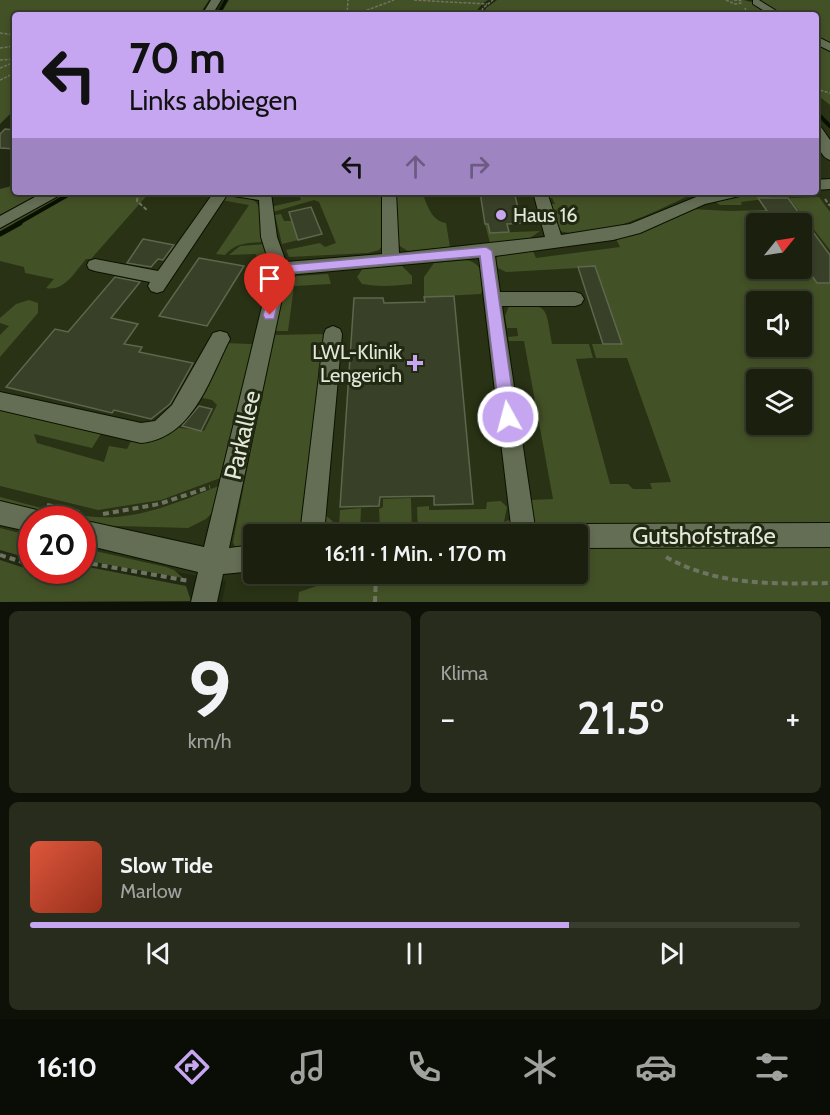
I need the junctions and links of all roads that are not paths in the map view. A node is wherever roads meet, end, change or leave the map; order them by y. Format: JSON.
{"nodes":[{"id":1,"x":772,"y":0,"type":"edge"},
{"id":2,"x":747,"y":2,"type":"edge"},
{"id":3,"x":771,"y":12,"type":"edge"},
{"id":4,"x":819,"y":134,"type":"edge"},
{"id":5,"x":830,"y":156,"type":"edge"},
{"id":6,"x":50,"y":195,"type":"edge"},
{"id":7,"x":220,"y":195,"type":"edge"},
{"id":8,"x":258,"y":195,"type":"edge"},
{"id":9,"x":389,"y":195,"type":"edge"},
{"id":10,"x":541,"y":195,"type":"edge"},
{"id":11,"x":698,"y":196,"type":"edge"},
{"id":12,"x":0,"y":223,"type":"edge"},
{"id":13,"x":555,"y":243,"type":"junction"},
{"id":14,"x":486,"y":251,"type":"junction"},
{"id":15,"x":391,"y":261,"type":"junction"},
{"id":16,"x":95,"y":265,"type":"dead end"},
{"id":17,"x":280,"y":269,"type":"junction"},
{"id":18,"x":493,"y":299,"type":"junction"},
{"id":19,"x":575,"y":299,"type":"dead end"},
{"id":20,"x":333,"y":334,"type":"dead end"},
{"id":21,"x":220,"y":339,"type":"dead end"},
{"id":22,"x":0,"y":401,"type":"edge"},
{"id":23,"x":0,"y":513,"type":"edge"},
{"id":24,"x":18,"y":513,"type":"edge"},
{"id":25,"x":96,"y":523,"type":"edge"},
{"id":26,"x":313,"y":524,"type":"edge"},
{"id":27,"x":523,"y":524,"type":"edge"},
{"id":28,"x":830,"y":535,"type":"edge"},
{"id":29,"x":588,"y":536,"type":"edge"},
{"id":30,"x":243,"y":564,"type":"edge"},
{"id":31,"x":208,"y":582,"type":"edge"}],
"edges":[{"from":1,"to":2,"type":"street"},
{"from":2,"to":3,"type":"street"},
{"from":4,"to":5,"type":"street"},
{"from":6,"to":12,"type":"street"},
{"from":7,"to":16,"type":"street"},
{"from":8,"to":17,"type":"street"},
{"from":9,"to":15,"type":"street"},
{"from":10,"to":13,"type":"street"},
{"from":11,"to":13,"type":"street"},
{"from":13,"to":14,"type":"street"},
{"from":14,"to":15,"type":"street"},
{"from":14,"to":18,"type":"street"},
{"from":15,"to":17,"type":"street"},
{"from":17,"to":31,"type":"street","name":"Parkallee"},
{"from":18,"to":19,"type":"street"},
{"from":18,"to":27,"type":"street"},
{"from":20,"to":26,"type":"street"},
{"from":21,"to":22,"type":"street"},
{"from":23,"to":24,"type":"street"},
{"from":25,"to":31,"type":"street"},
{"from":28,"to":29,"type":"street","name":"Gutshofstraße"},
{"from":30,"to":31,"type":"street"}]}
